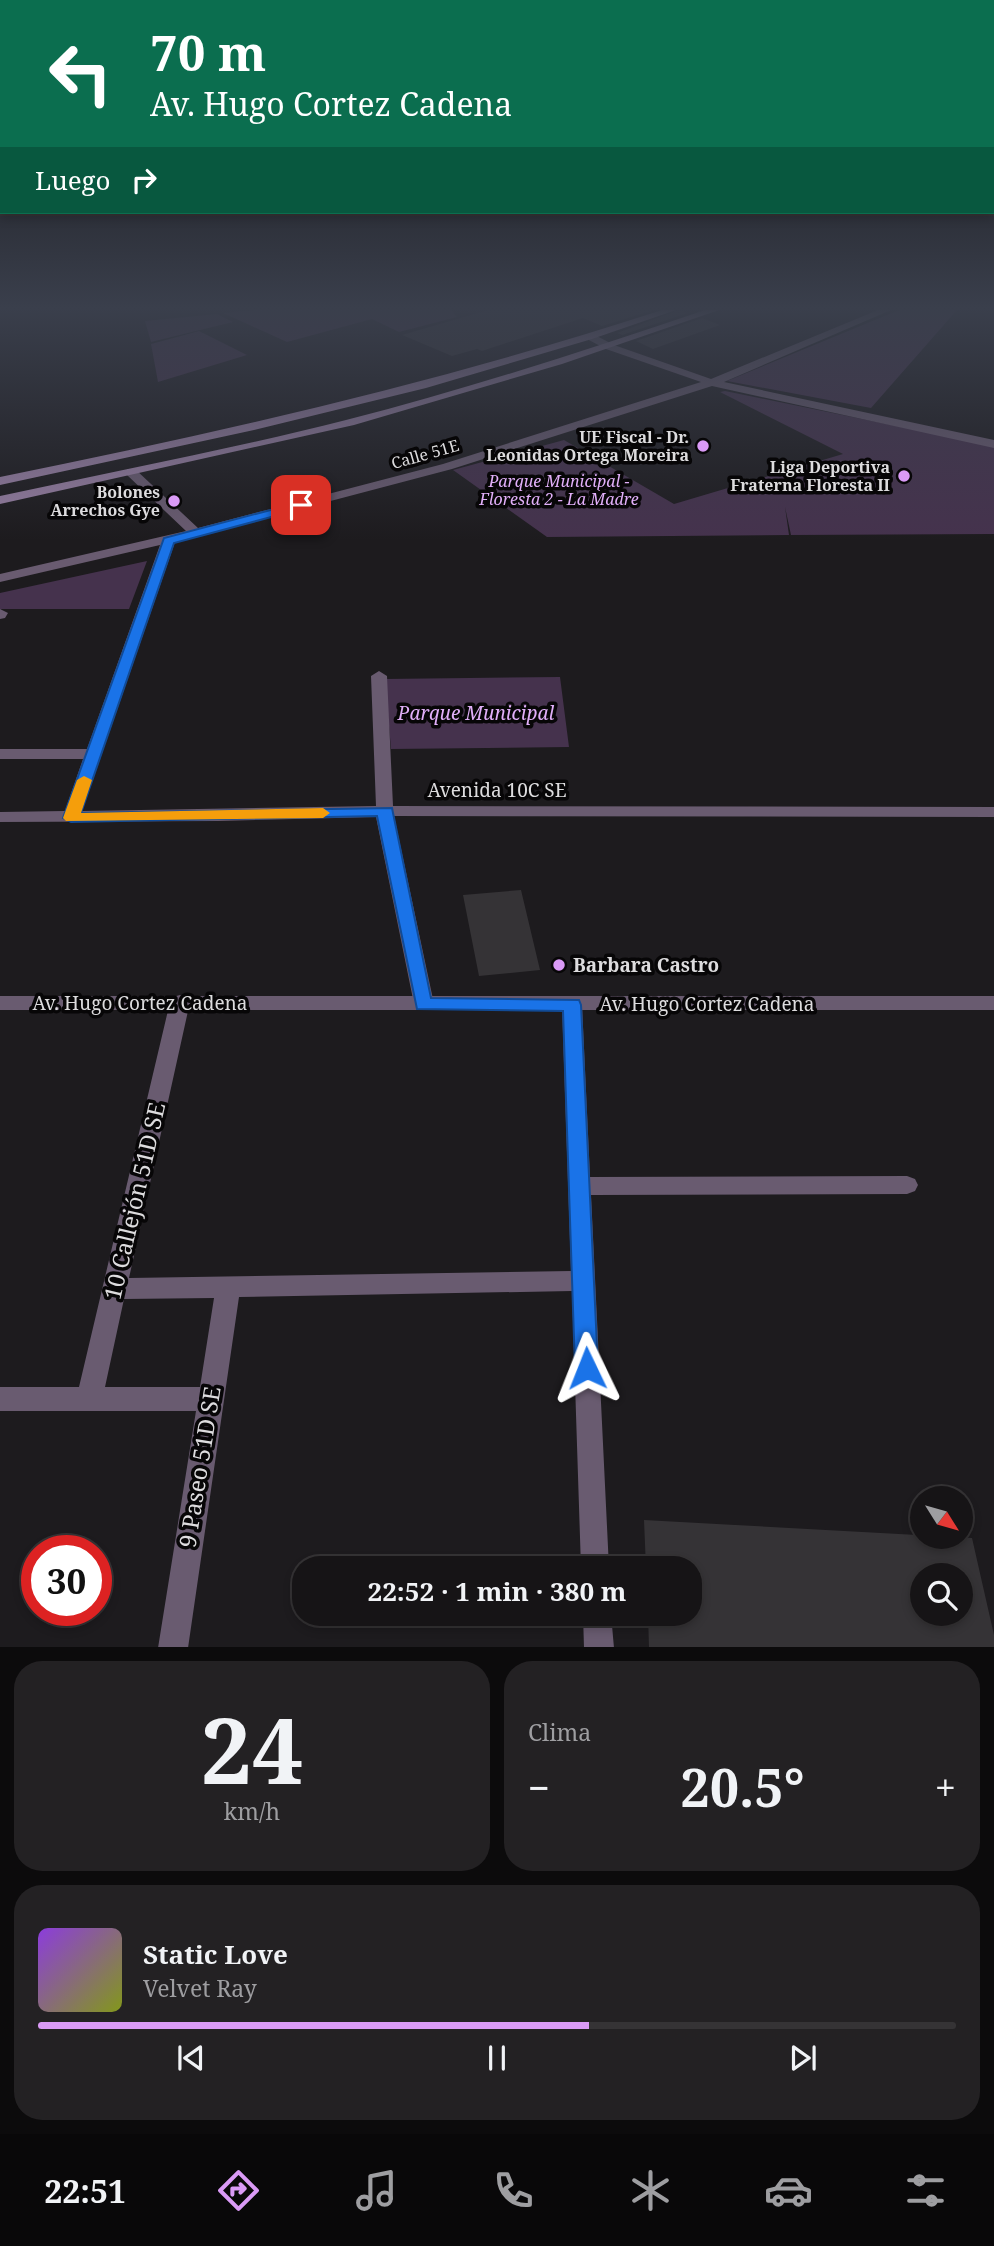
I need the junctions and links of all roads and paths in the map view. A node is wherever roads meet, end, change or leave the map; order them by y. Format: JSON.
{"nodes":[{"id":1,"x":406,"y":387,"type":"edge"},
{"id":2,"x":477,"y":387,"type":"edge"},
{"id":3,"x":698,"y":387,"type":"edge"},
{"id":4,"x":728,"y":387,"type":"edge"},
{"id":5,"x":994,"y":444,"type":"edge"},
{"id":6,"x":131,"y":472,"type":"junction"},
{"id":7,"x":0,"y":481,"type":"edge"},
{"id":8,"x":0,"y":500,"type":"edge"},
{"id":9,"x":196,"y":533,"type":"junction"},
{"id":10,"x":168,"y":541,"type":"junction"},
{"id":11,"x":0,"y":578,"type":"edge"},
{"id":12,"x":379,"y":676,"type":"dead end"},
{"id":13,"x":0,"y":754,"type":"edge"},
{"id":14,"x":94,"y":754,"type":"junction"},
{"id":15,"x":386,"y":811,"type":"junction"},
{"id":16,"x":994,"y":812,"type":"edge"},
{"id":17,"x":0,"y":817,"type":"edge"},
{"id":18,"x":71,"y":818,"type":"junction"},
{"id":19,"x":180,"y":1002,"type":"junction"},
{"id":20,"x":0,"y":1003,"type":"edge"},
{"id":21,"x":994,"y":1003,"type":"edge"},
{"id":22,"x":424,"y":1004,"type":"junction"},
{"id":23,"x":572,"y":1005,"type":"junction"},
{"id":24,"x":906,"y":1185,"type":"dead end"},
{"id":25,"x":579,"y":1186,"type":"junction"},
{"id":26,"x":583,"y":1281,"type":"junction"},
{"id":27,"x":228,"y":1287,"type":"junction"},
{"id":28,"x":114,"y":1289,"type":"junction"},
{"id":29,"x":0,"y":1399,"type":"edge"},
{"id":30,"x":210,"y":1399,"type":"junction"},
{"id":31,"x":89,"y":1400,"type":"junction"},
{"id":32,"x":594,"y":1556,"type":"edge"},
{"id":33,"x":598,"y":1626,"type":"edge"},
{"id":34,"x":173,"y":1647,"type":"edge"},
{"id":35,"x":599,"y":1647,"type":"edge"}],
"edges":[{"from":1,"to":7,"type":"main road"},
{"from":2,"to":6,"type":"main road"},
{"from":3,"to":9,"type":"street","name":"Calle 51E"},
{"from":4,"to":5,"type":"street"},
{"from":6,"to":8,"type":"main road"},
{"from":6,"to":9,"type":"street"},
{"from":9,"to":10,"type":"street","name":"Calle 51E"},
{"from":10,"to":11,"type":"street","name":"Calle 51E"},
{"from":10,"to":14,"type":"street"},
{"from":12,"to":15,"type":"street"},
{"from":13,"to":14,"type":"street"},
{"from":14,"to":18,"type":"street"},
{"from":15,"to":16,"type":"street","name":"Avenida 10C SE"},
{"from":15,"to":18,"type":"street","name":"Avenida 10C SE"},
{"from":15,"to":22,"type":"street"},
{"from":17,"to":18,"type":"street","name":"Avenida 10C SE"},
{"from":19,"to":20,"type":"street","name":"Av. Hugo Cortez Cadena"},
{"from":19,"to":22,"type":"street","name":"Av. Hugo Cortez Cadena"},
{"from":19,"to":28,"type":"street","name":"10 Callejón 51D SE"},
{"from":21,"to":23,"type":"street","name":"Av. Hugo Cortez Cadena"},
{"from":22,"to":23,"type":"street","name":"Av. Hugo Cortez Cadena"},
{"from":23,"to":25,"type":"street"},
{"from":24,"to":25,"type":"street"},
{"from":25,"to":26,"type":"street"},
{"from":26,"to":27,"type":"street"},
{"from":26,"to":32,"type":"street"},
{"from":27,"to":28,"type":"street"},
{"from":27,"to":30,"type":"street","name":"9 Paseo 51D SE"},
{"from":28,"to":31,"type":"street","name":"10 Callejón 51D SE"},
{"from":29,"to":31,"type":"street"},
{"from":30,"to":31,"type":"street"},
{"from":30,"to":34,"type":"street","name":"9 Paseo 51D SE"},
{"from":33,"to":35,"type":"street"}]}
